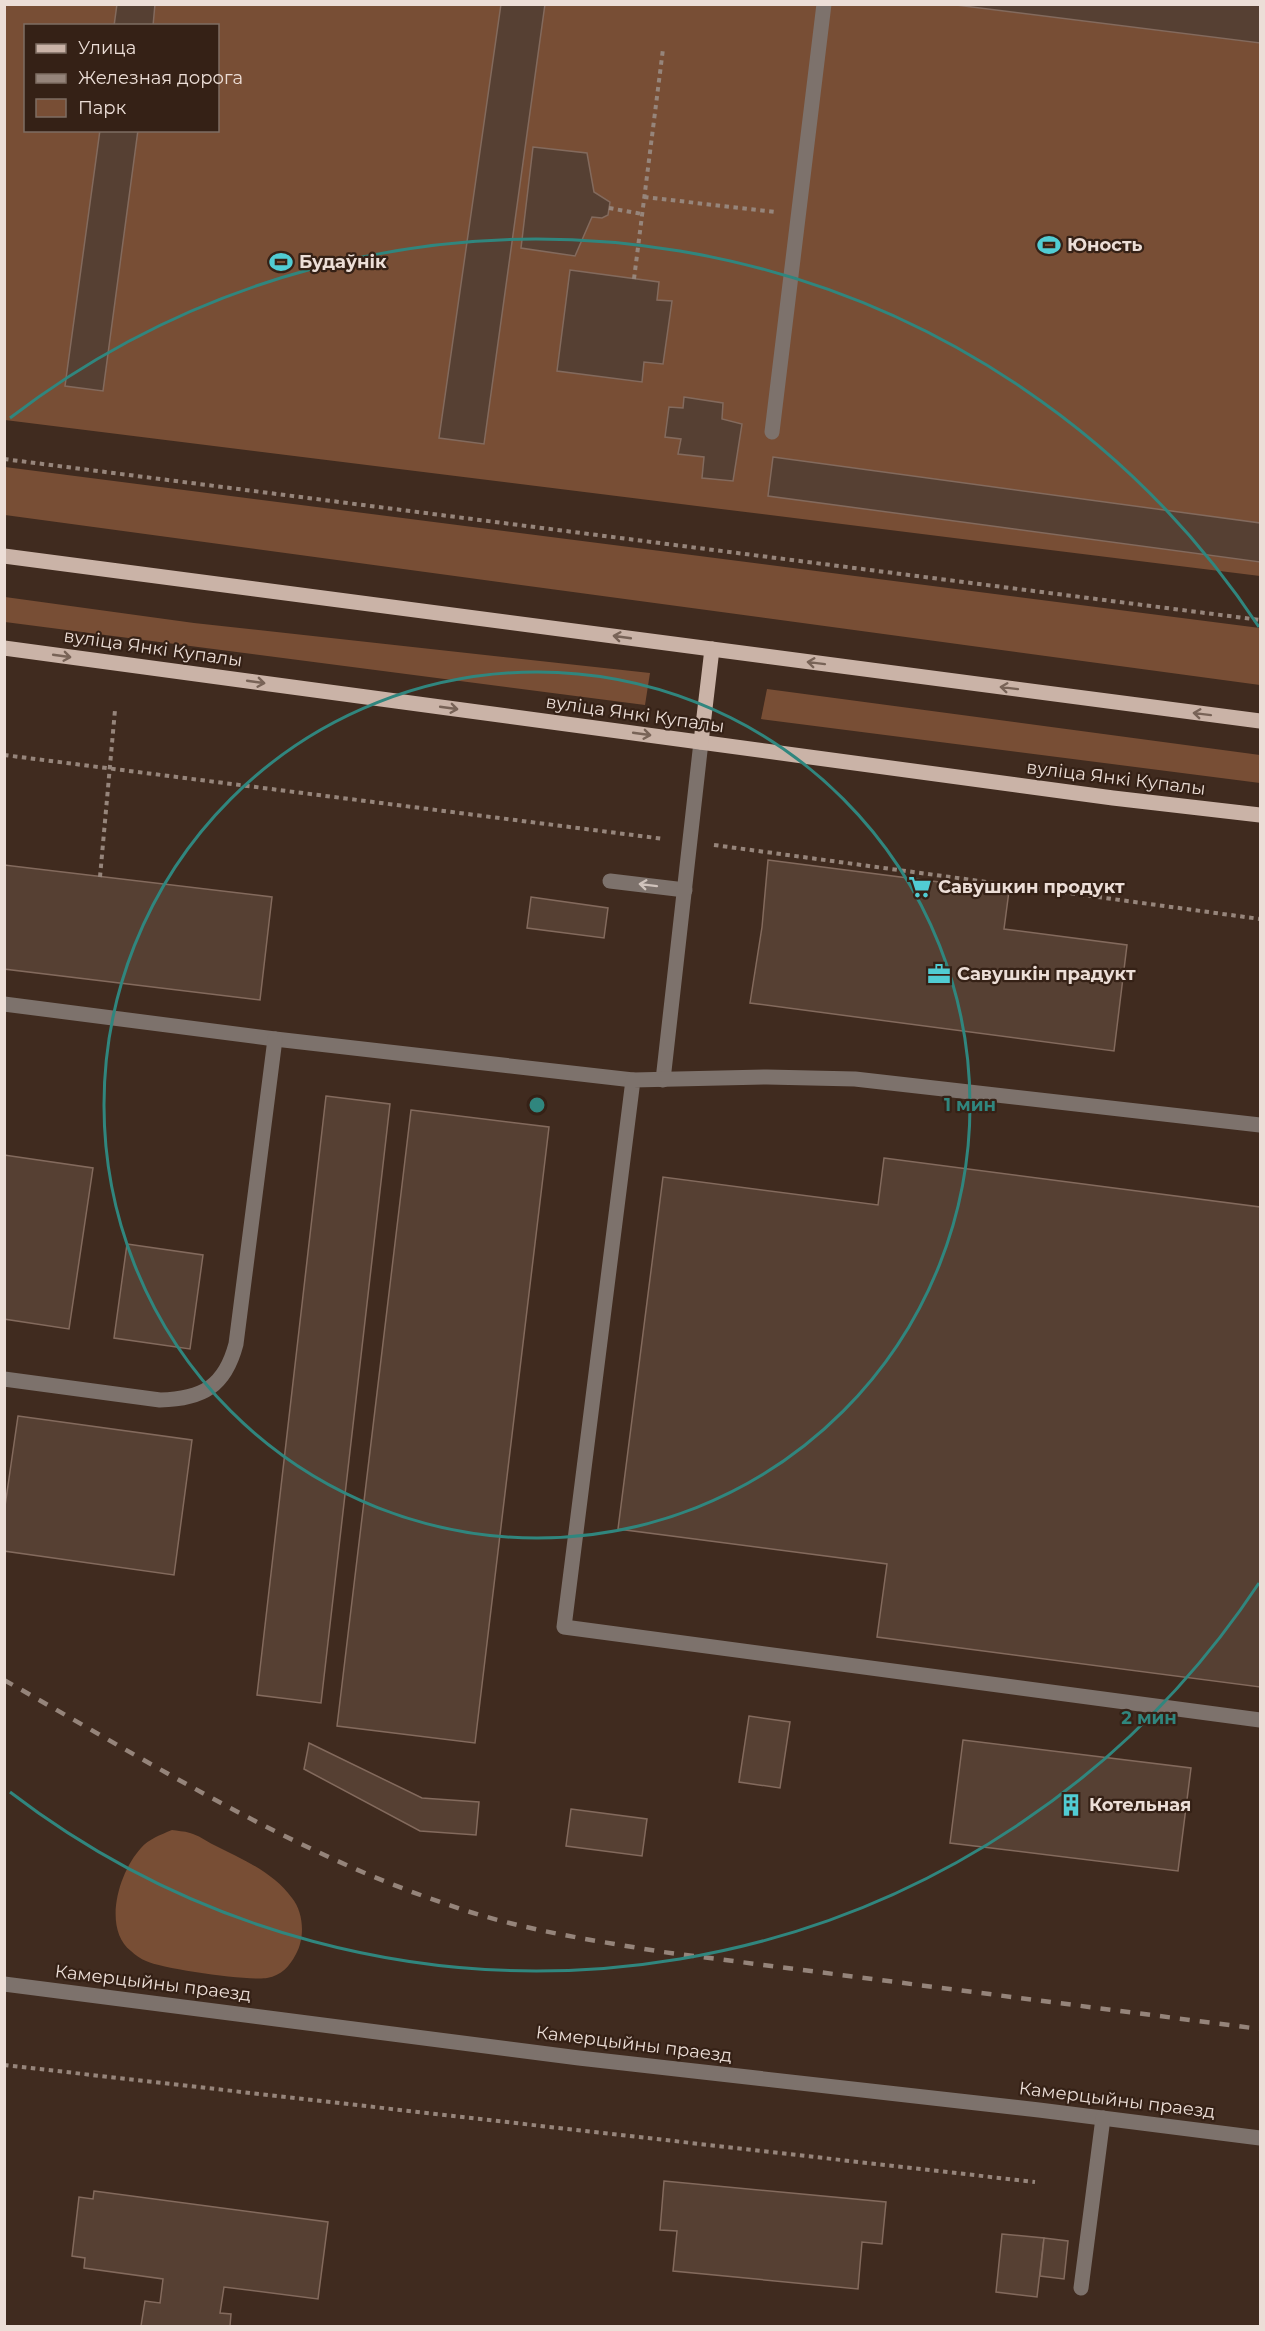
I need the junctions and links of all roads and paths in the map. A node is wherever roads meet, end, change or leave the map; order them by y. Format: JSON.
{"nodes":[{"id":1,"x":824,"y":4,"type":"edge"},
{"id":2,"x":663,"y":49,"type":"dead end"},
{"id":3,"x":644,"y":197,"type":"junction"},
{"id":4,"x":609,"y":208,"type":"dead end"},
{"id":5,"x":642,"y":214,"type":"junction"},
{"id":6,"x":799,"y":215,"type":"junction"},
{"id":7,"x":634,"y":279,"type":"dead end"},
{"id":8,"x":772,"y":432,"type":"dead end"},
{"id":9,"x":4,"y":459,"type":"edge"},
{"id":10,"x":4,"y":556,"type":"edge"},
{"id":11,"x":1260,"y":620,"type":"edge"},
{"id":12,"x":4,"y":648,"type":"edge"},
{"id":13,"x":712,"y":649,"type":"junction"},
{"id":14,"x":116,"y":710,"type":"dead end"},
{"id":15,"x":1260,"y":721,"type":"edge"},
{"id":16,"x":701,"y":742,"type":"junction"},
{"id":17,"x":4,"y":755,"type":"edge"},
{"id":18,"x":110,"y":768,"type":"junction"},
{"id":19,"x":1260,"y":815,"type":"edge"},
{"id":20,"x":691,"y":842,"type":"junction"},
{"id":21,"x":100,"y":876,"type":"dead end"},
{"id":22,"x":610,"y":880,"type":"dead end"},
{"id":23,"x":996,"y":883,"type":"junction"},
{"id":24,"x":995,"y":889,"type":"dead end"},
{"id":25,"x":685,"y":890,"type":"junction"},
{"id":26,"x":1260,"y":919,"type":"edge"},
{"id":27,"x":4,"y":1004,"type":"edge"},
{"id":28,"x":275,"y":1039,"type":"junction"},
{"id":29,"x":633,"y":1080,"type":"junction"},
{"id":30,"x":663,"y":1080,"type":"junction"},
{"id":31,"x":1260,"y":1125,"type":"edge"},
{"id":32,"x":4,"y":1379,"type":"edge"},
{"id":33,"x":1260,"y":1720,"type":"edge"},
{"id":34,"x":4,"y":1983,"type":"edge"},
{"id":35,"x":4,"y":2065,"type":"edge"},
{"id":36,"x":1103,"y":2118,"type":"junction"},
{"id":37,"x":1260,"y":2138,"type":"edge"},
{"id":38,"x":1035,"y":2182,"type":"dead end"},
{"id":39,"x":1081,"y":2288,"type":"dead end"}],
"edges":[{"from":1,"to":6,"type":"street"},
{"from":2,"to":3,"type":"path"},
{"from":3,"to":5,"type":"path"},
{"from":3,"to":6,"type":"path"},
{"from":4,"to":5,"type":"path"},
{"from":5,"to":7,"type":"path"},
{"from":6,"to":8,"type":"street"},
{"from":9,"to":11,"type":"path"},
{"from":13,"to":10,"type":"main road","one_way":true},
{"from":12,"to":16,"type":"main road","name":"вуліца Янкі Купалы","one_way":true},
{"from":15,"to":13,"type":"main road","one_way":true},
{"from":13,"to":16,"type":"main road"},
{"from":14,"to":18,"type":"path"},
{"from":16,"to":19,"type":"main road","name":"вуліца Янкі Купалы"},
{"from":16,"to":20,"type":"street"},
{"from":17,"to":18,"type":"path"},
{"from":18,"to":20,"type":"path"},
{"from":18,"to":21,"type":"path"},
{"from":20,"to":23,"type":"path"},
{"from":20,"to":25,"type":"street"},
{"from":25,"to":22,"type":"street","one_way":true},
{"from":23,"to":24,"type":"path"},
{"from":23,"to":26,"type":"path"},
{"from":25,"to":30,"type":"street"},
{"from":27,"to":28,"type":"street"},
{"from":28,"to":29,"type":"street"},
{"from":28,"to":32,"type":"street"},
{"from":29,"to":30,"type":"street"},
{"from":29,"to":33,"type":"street"},
{"from":30,"to":31,"type":"street"},
{"from":34,"to":36,"type":"street","name":"Камерцыйны праезд"},
{"from":35,"to":38,"type":"path"},
{"from":36,"to":37,"type":"street","name":"Камерцыйны праезд"},
{"from":36,"to":39,"type":"street"}]}
